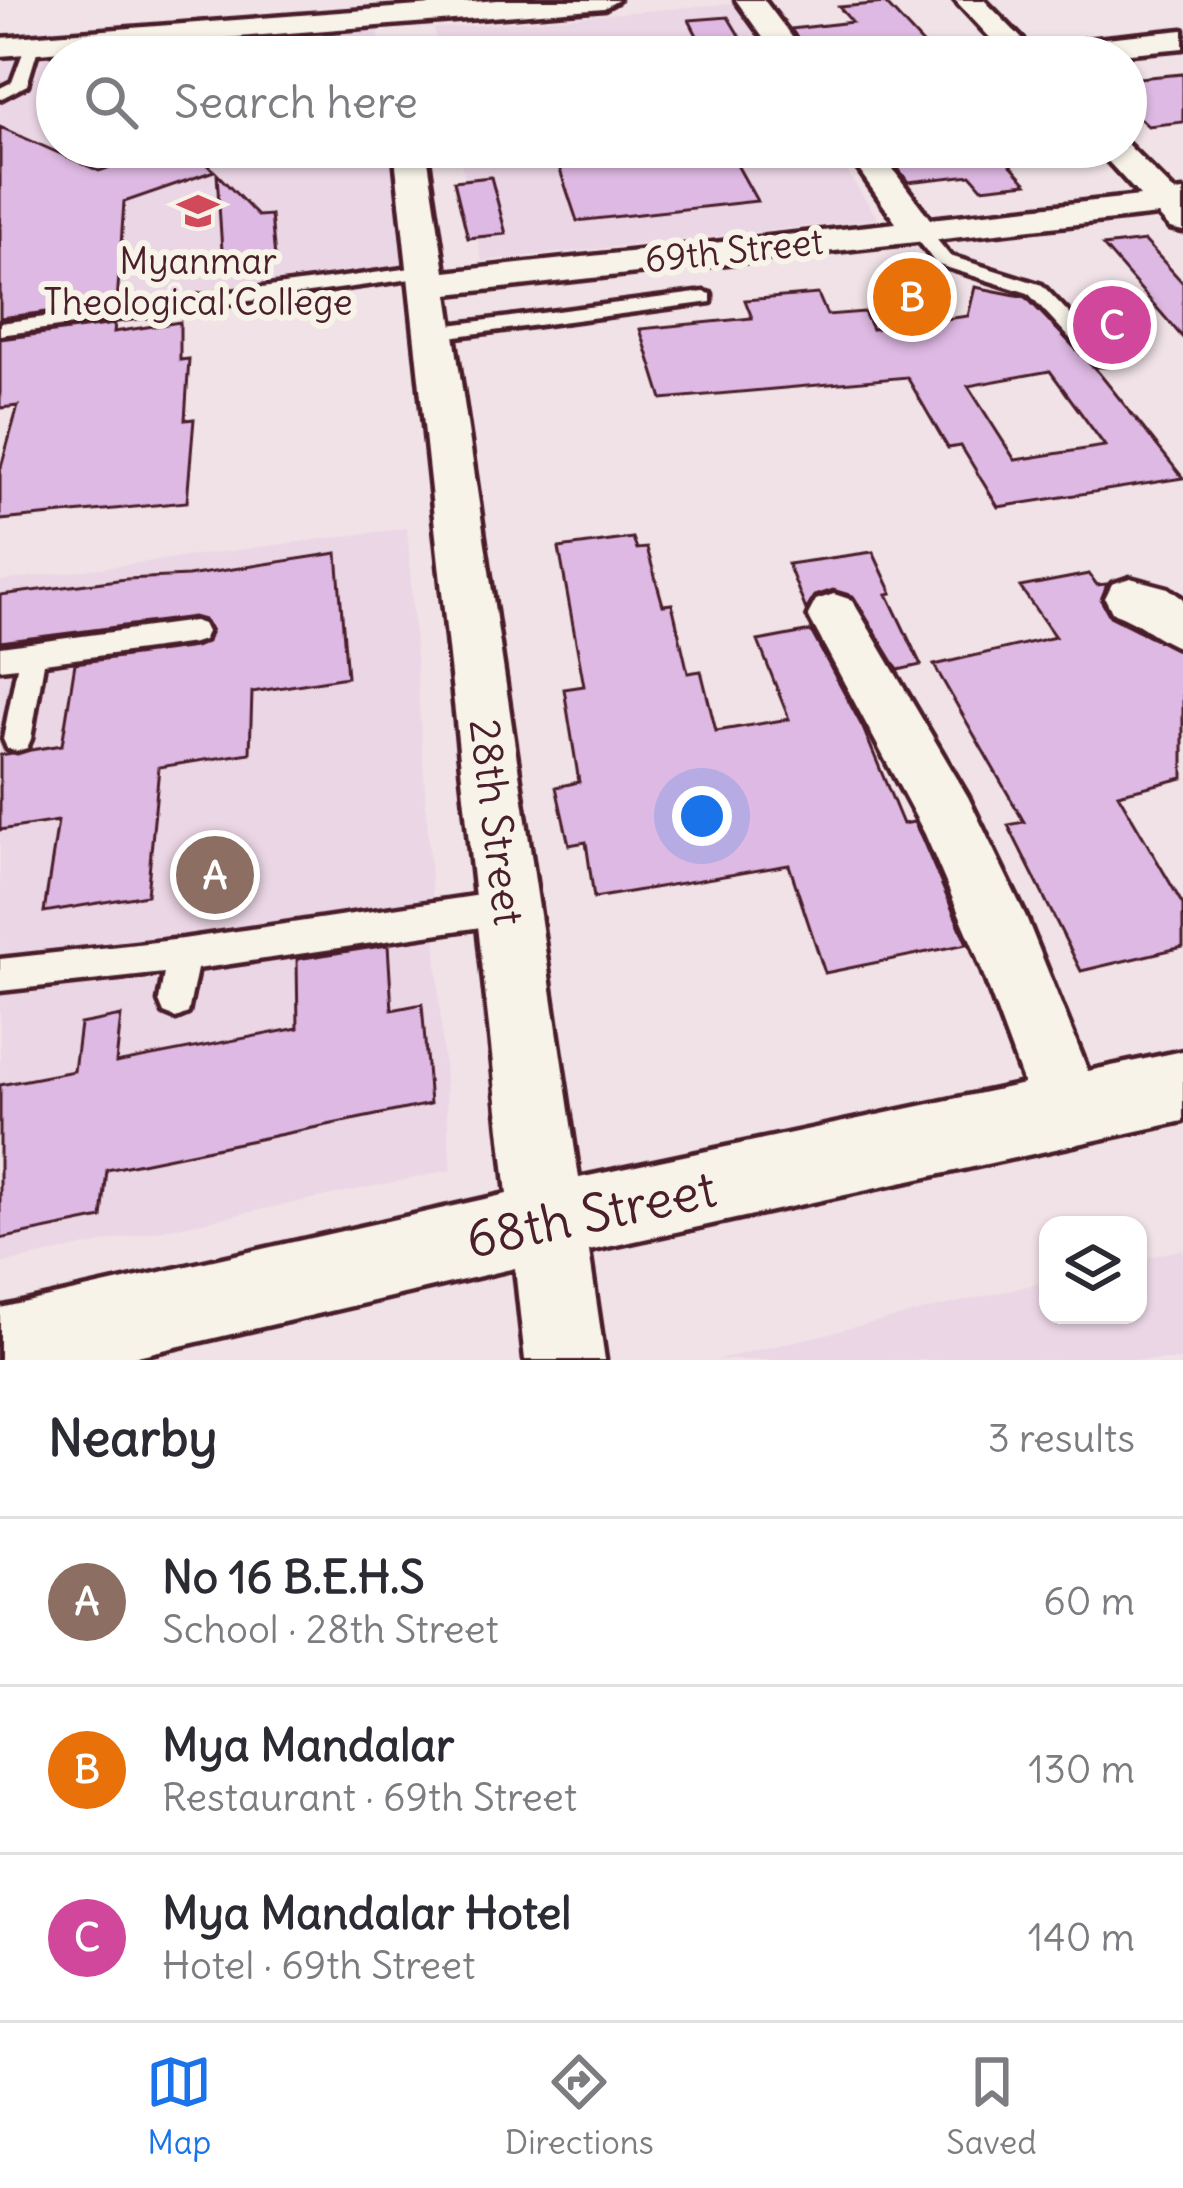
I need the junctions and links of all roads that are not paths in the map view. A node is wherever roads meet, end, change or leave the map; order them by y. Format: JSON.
{"nodes":[{"id":1,"x":604,"y":0,"type":"edge"},
{"id":2,"x":750,"y":0,"type":"edge"},
{"id":3,"x":969,"y":0,"type":"edge"},
{"id":4,"x":18,"y":16,"type":"dead end"},
{"id":5,"x":393,"y":18,"type":"edge"},
{"id":6,"x":148,"y":36,"type":"edge"},
{"id":7,"x":777,"y":36,"type":"edge"},
{"id":8,"x":1004,"y":36,"type":"edge"},
{"id":9,"x":1183,"y":39,"type":"edge"},
{"id":10,"x":1147,"y":43,"type":"edge"},
{"id":11,"x":12,"y":46,"type":"edge"},
{"id":12,"x":0,"y":94,"type":"edge"},
{"id":13,"x":413,"y":168,"type":"edge"},
{"id":14,"x":874,"y":168,"type":"edge"},
{"id":15,"x":1133,"y":168,"type":"edge"},
{"id":16,"x":1177,"y":209,"type":"edge"},
{"id":17,"x":920,"y":230,"type":"junction"},
{"id":18,"x":429,"y":297,"type":"junction"},
{"id":19,"x":704,"y":298,"type":"dead end"},
{"id":20,"x":0,"y":329,"type":"edge"},
{"id":21,"x":1101,"y":358,"type":"dead end"},
{"id":22,"x":1130,"y":598,"type":"dead end"},
{"id":23,"x":834,"y":615,"type":"dead end"},
{"id":24,"x":1183,"y":628,"type":"edge"},
{"id":25,"x":194,"y":632,"type":"dead end"},
{"id":26,"x":33,"y":653,"type":"junction"},
{"id":27,"x":0,"y":658,"type":"edge"},
{"id":28,"x":17,"y":739,"type":"dead end"},
{"id":29,"x":508,"y":907,"type":"junction"},
{"id":30,"x":183,"y":955,"type":"junction"},
{"id":31,"x":0,"y":975,"type":"edge"},
{"id":32,"x":176,"y":1001,"type":"dead end"},
{"id":33,"x":1183,"y":1086,"type":"edge"},
{"id":34,"x":1069,"y":1111,"type":"junction"},
{"id":35,"x":548,"y":1222,"type":"junction"},
{"id":36,"x":0,"y":1348,"type":"edge"},
{"id":37,"x":566,"y":1360,"type":"edge"}],
"edges":[{"from":1,"to":5,"type":"street"},
{"from":2,"to":7,"type":"street"},
{"from":3,"to":8,"type":"street"},
{"from":4,"to":11,"type":"street"},
{"from":5,"to":6,"type":"street"},
{"from":9,"to":10,"type":"street"},
{"from":11,"to":12,"type":"lane"},
{"from":13,"to":18,"type":"street","name":"28th Street"},
{"from":14,"to":17,"type":"street"},
{"from":15,"to":16,"type":"street"},
{"from":16,"to":17,"type":"street","name":"69th Street"},
{"from":17,"to":18,"type":"street","name":"69th Street"},
{"from":17,"to":21,"type":"lane"},
{"from":18,"to":19,"type":"lane"},
{"from":18,"to":20,"type":"lane"},
{"from":18,"to":29,"type":"street","name":"28th Street"},
{"from":22,"to":24,"type":"street"},
{"from":23,"to":34,"type":"street"},
{"from":25,"to":26,"type":"lane"},
{"from":26,"to":27,"type":"lane"},
{"from":26,"to":28,"type":"lane"},
{"from":29,"to":30,"type":"lane"},
{"from":29,"to":35,"type":"street","name":"28th Street"},
{"from":30,"to":31,"type":"lane"},
{"from":30,"to":32,"type":"lane"},
{"from":33,"to":34,"type":"street","name":"68th Street"},
{"from":34,"to":35,"type":"street","name":"68th Street"},
{"from":35,"to":36,"type":"street","name":"68th Street"},
{"from":35,"to":37,"type":"street","name":"28th Street"}]}
